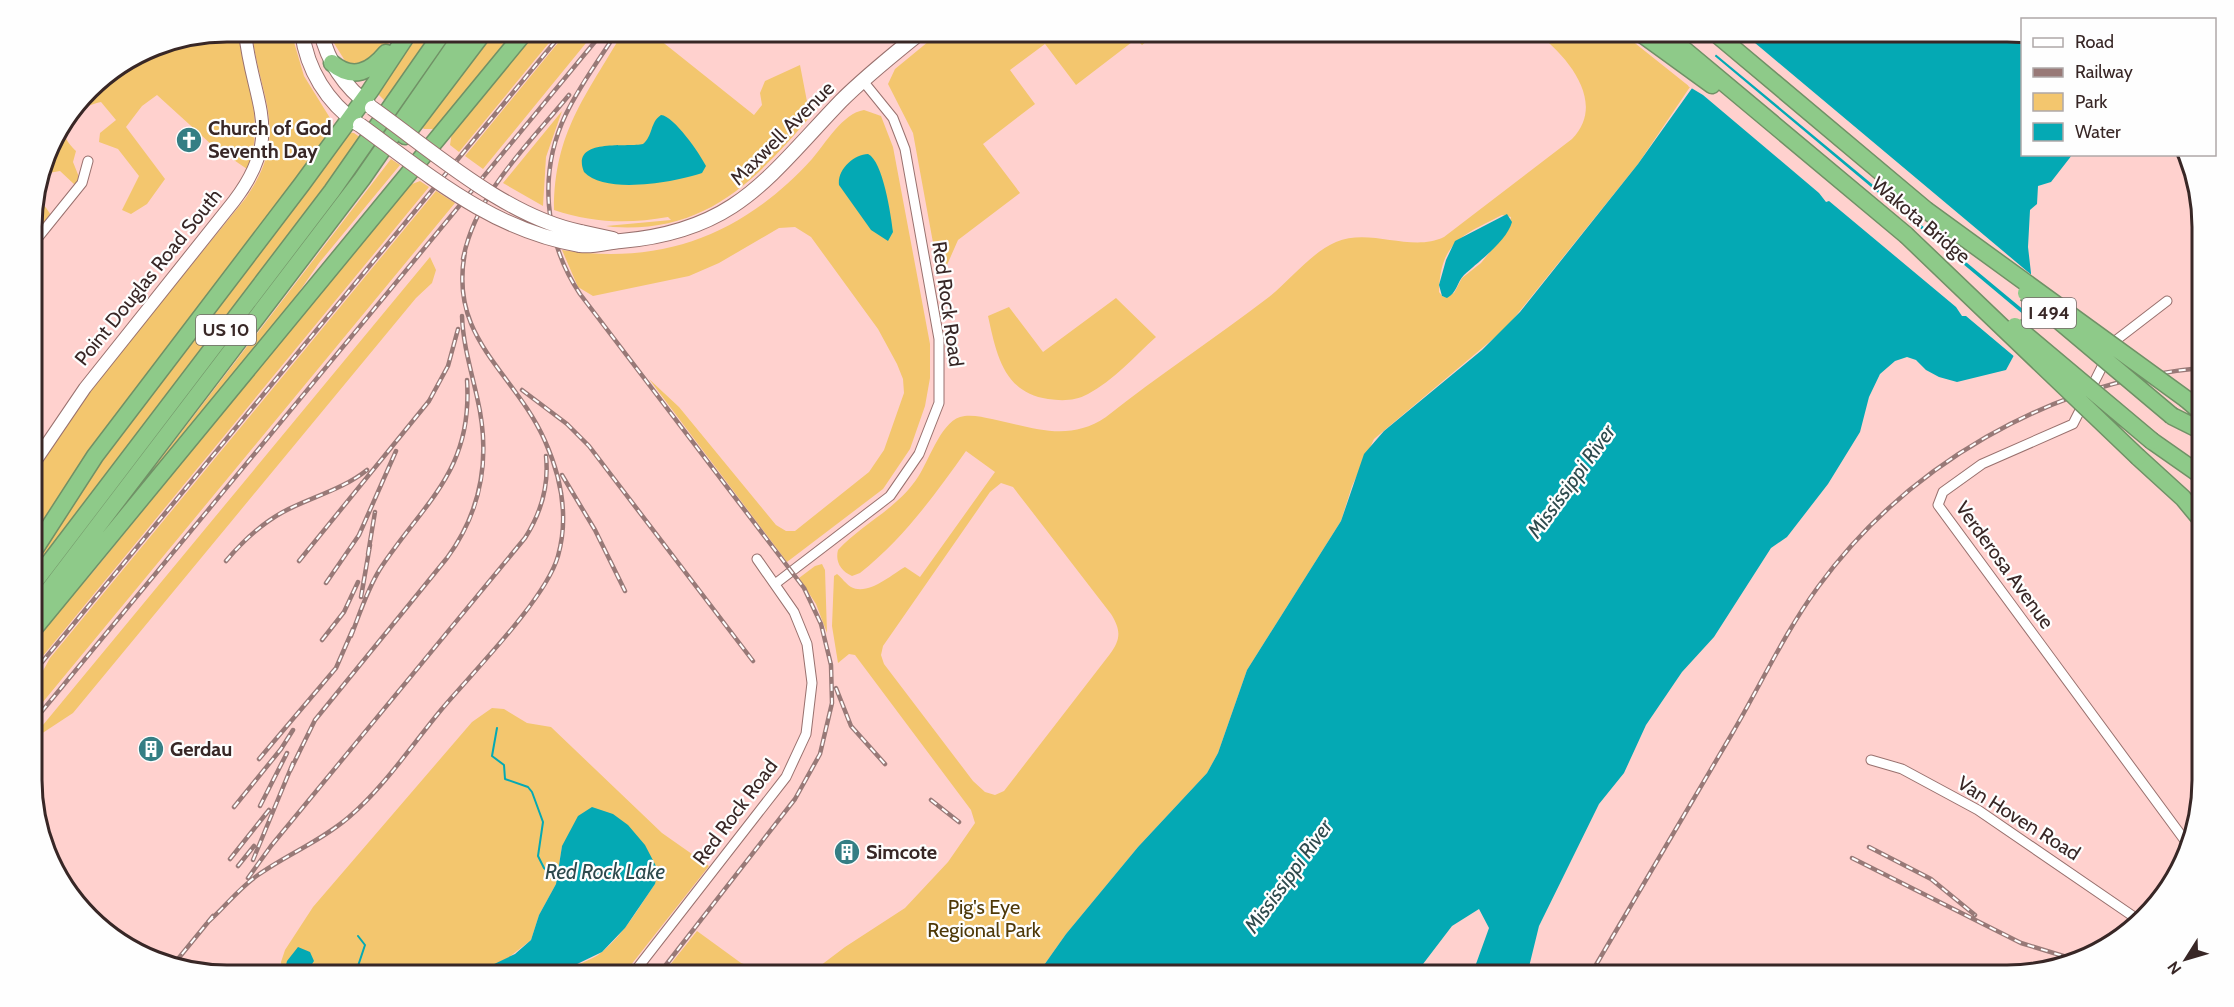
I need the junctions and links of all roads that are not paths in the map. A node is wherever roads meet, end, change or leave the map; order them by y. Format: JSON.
{"nodes":[{"id":1,"x":247,"y":42,"type":"edge"},
{"id":2,"x":304,"y":42,"type":"edge"},
{"id":3,"x":325,"y":42,"type":"edge"},
{"id":4,"x":395,"y":42,"type":"edge"},
{"id":5,"x":403,"y":42,"type":"edge"},
{"id":6,"x":436,"y":42,"type":"edge"},
{"id":7,"x":457,"y":42,"type":"edge"},
{"id":8,"x":477,"y":42,"type":"edge"},
{"id":9,"x":517,"y":42,"type":"edge"},
{"id":10,"x":909,"y":42,"type":"edge"},
{"id":11,"x":1654,"y":42,"type":"edge"},
{"id":12,"x":1675,"y":42,"type":"edge"},
{"id":13,"x":1726,"y":42,"type":"edge"},
{"id":14,"x":1742,"y":42,"type":"edge"},
{"id":15,"x":332,"y":63,"type":"junction"},
{"id":16,"x":863,"y":81,"type":"junction"},
{"id":17,"x":367,"y":104,"type":"junction"},
{"id":18,"x":355,"y":121,"type":"junction"},
{"id":19,"x":1837,"y":134,"type":"junction"},
{"id":20,"x":433,"y":143,"type":"junction"},
{"id":21,"x":88,"y":161,"type":"dead end"},
{"id":22,"x":1818,"y":161,"type":"junction"},
{"id":23,"x":414,"y":164,"type":"junction"},
{"id":24,"x":1926,"y":210,"type":"junction"},
{"id":25,"x":42,"y":232,"type":"edge"},
{"id":26,"x":1906,"y":235,"type":"junction"},
{"id":27,"x":581,"y":238,"type":"junction"},
{"id":28,"x":315,"y":241,"type":"junction"},
{"id":29,"x":2168,"y":301,"type":"dead end"},
{"id":30,"x":2192,"y":404,"type":"edge"},
{"id":31,"x":2192,"y":426,"type":"edge"},
{"id":32,"x":42,"y":450,"type":"edge"},
{"id":33,"x":2192,"y":469,"type":"edge"},
{"id":34,"x":2192,"y":508,"type":"edge"},
{"id":35,"x":42,"y":538,"type":"edge"},
{"id":36,"x":756,"y":559,"type":"dead end"},
{"id":37,"x":42,"y":572,"type":"edge"},
{"id":38,"x":775,"y":584,"type":"junction"},
{"id":39,"x":42,"y":599,"type":"edge"},
{"id":40,"x":42,"y":619,"type":"edge"},
{"id":41,"x":1871,"y":760,"type":"dead end"},
{"id":42,"x":2183,"y":837,"type":"edge"},
{"id":43,"x":2133,"y":916,"type":"edge"},
{"id":44,"x":640,"y":965,"type":"edge"}],
"edges":[{"from":1,"to":32,"type":"street","name":"Point Douglas Road South"},
{"from":2,"to":18,"type":"main road","name":"Maxwell Avenue"},
{"from":3,"to":15,"type":"main road","name":"Maxwell Avenue"},
{"from":4,"to":15,"type":"highway"},
{"from":5,"to":17,"type":"highway"},
{"from":6,"to":37,"type":"highway","number":"US 10"},
{"from":7,"to":28,"type":"highway","number":"US 10"},
{"from":8,"to":28,"type":"highway"},
{"from":9,"to":20,"type":"highway"},
{"from":10,"to":16,"type":"main road","name":"Maxwell Avenue"},
{"from":11,"to":22,"type":"highway"},
{"from":12,"to":22,"type":"highway","name":"Wakota Bridge","number":"I 494"},
{"from":13,"to":19,"type":"highway","name":"Wakota Bridge","number":"I 494"},
{"from":14,"to":19,"type":"highway"},
{"from":15,"to":17,"type":"main road","name":"Maxwell Avenue"},
{"from":16,"to":27,"type":"main road","name":"Maxwell Avenue"},
{"from":16,"to":38,"type":"street","name":"Red Rock Road"},
{"from":17,"to":18,"type":"highway"},
{"from":17,"to":20,"type":"main road","name":"Maxwell Avenue","bridge":true},
{"from":18,"to":23,"type":"main road","name":"Maxwell Avenue","bridge":true},
{"from":18,"to":35,"type":"highway"},
{"from":19,"to":24,"type":"highway","name":"Wakota Bridge","number":"I 494"},
{"from":20,"to":23,"type":"highway"},
{"from":20,"to":27,"type":"main road","name":"Maxwell Avenue","bridge":true},
{"from":21,"to":25,"type":"street"},
{"from":22,"to":26,"type":"highway","name":"Wakota Bridge","number":"I 494"},
{"from":23,"to":27,"type":"main road","name":"Maxwell Avenue","bridge":true},
{"from":23,"to":40,"type":"highway"},
{"from":24,"to":30,"type":"highway","bridge":true},
{"from":24,"to":31,"type":"highway","name":"Wakota Bridge","number":"I 494","bridge":true},
{"from":26,"to":33,"type":"highway","name":"Wakota Bridge","number":"I 494","bridge":true},
{"from":26,"to":34,"type":"highway","bridge":true},
{"from":28,"to":39,"type":"highway","number":"US 10"},
{"from":29,"to":42,"type":"street","name":"Verderosa Avenue"},
{"from":36,"to":38,"type":"street","name":"Red Rock Road"},
{"from":38,"to":44,"type":"street","name":"Red Rock Road"},
{"from":41,"to":43,"type":"street","name":"Van Hoven Road"}]}
